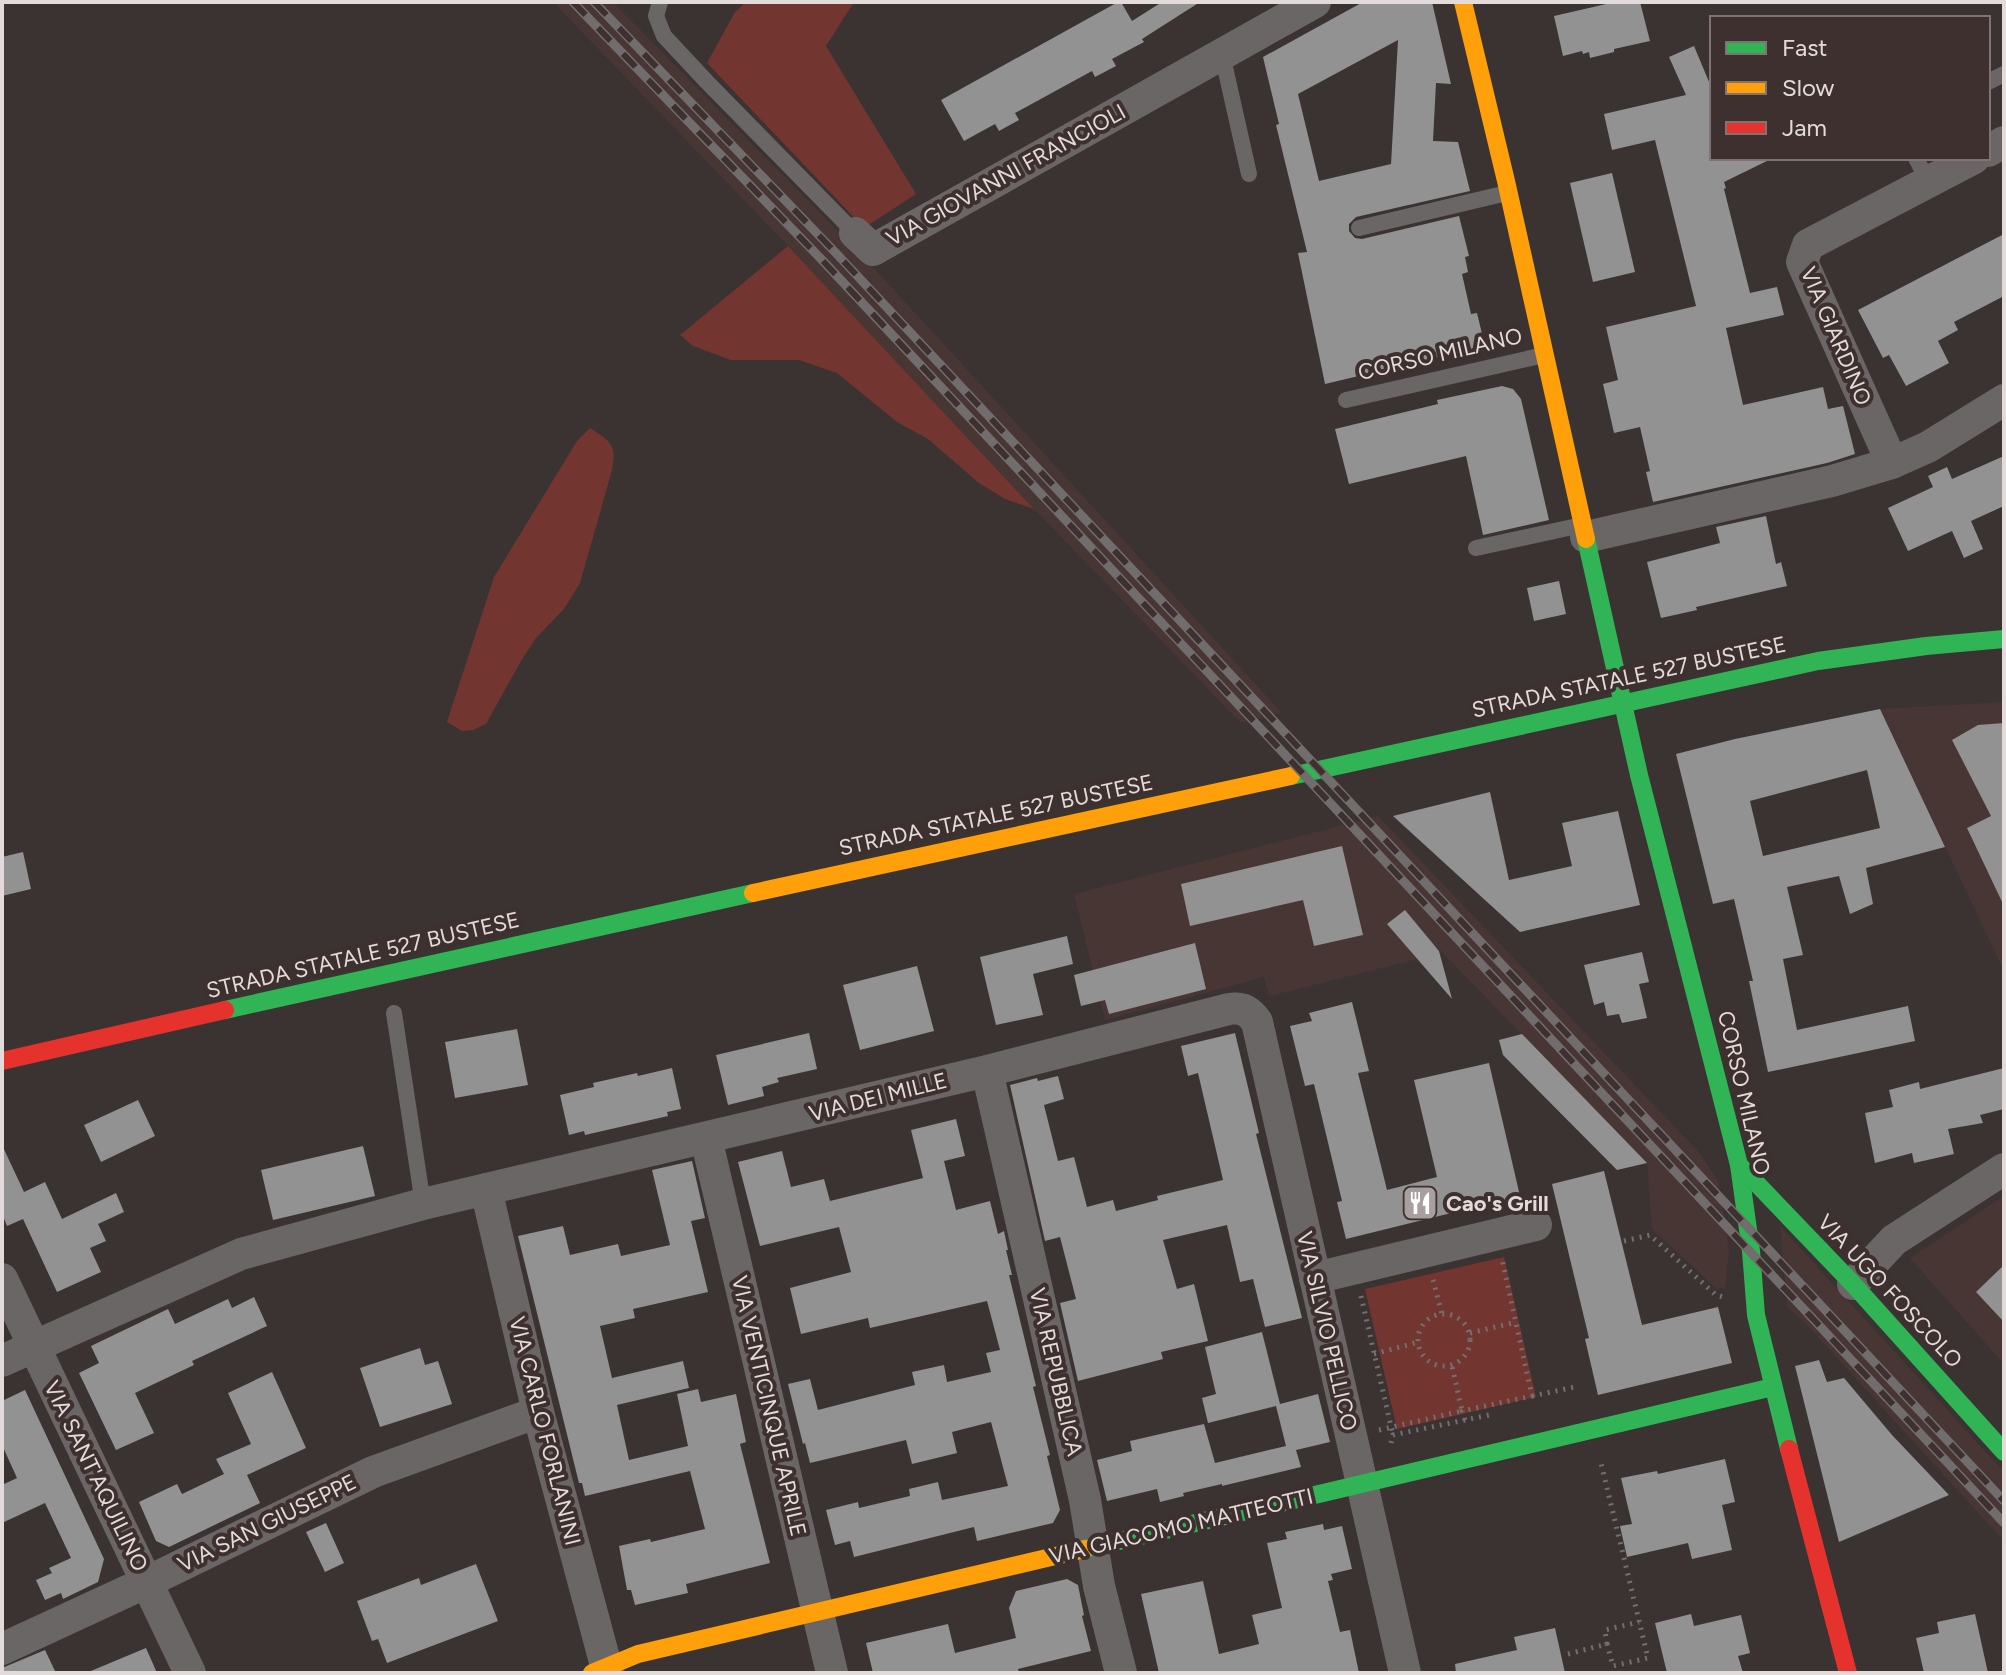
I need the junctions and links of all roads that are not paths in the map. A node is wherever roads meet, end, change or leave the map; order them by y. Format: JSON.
{"nodes":[{"id":1,"x":660,"y":2,"type":"edge"},
{"id":2,"x":1315,"y":2,"type":"edge"},
{"id":3,"x":1463,"y":2,"type":"edge"},
{"id":4,"x":1222,"y":54,"type":"junction"},
{"id":5,"x":1965,"y":160,"type":"edge"},
{"id":6,"x":1922,"y":170,"type":"edge"},
{"id":7,"x":1249,"y":174,"type":"dead end"},
{"id":8,"x":1508,"y":192,"type":"junction"},
{"id":9,"x":1359,"y":228,"type":"dead end"},
{"id":10,"x":855,"y":233,"type":"joint"},
{"id":11,"x":1544,"y":355,"type":"junction"},
{"id":12,"x":1346,"y":400,"type":"dead end"},
{"id":13,"x":2004,"y":400,"type":"edge"},
{"id":14,"x":1892,"y":463,"type":"junction"},
{"id":15,"x":1585,"y":531,"type":"junction"},
{"id":16,"x":1476,"y":548,"type":"dead end"},
{"id":17,"x":2004,"y":639,"type":"edge"},
{"id":18,"x":1229,"y":1009,"type":"joint"},
{"id":19,"x":394,"y":1013,"type":"dead end"},
{"id":20,"x":2,"y":1061,"type":"edge"},
{"id":21,"x":987,"y":1071,"type":"junction"},
{"id":22,"x":706,"y":1138,"type":"junction"},
{"id":23,"x":1739,"y":1165,"type":"junction"},
{"id":24,"x":2004,"y":1169,"type":"edge"},
{"id":25,"x":486,"y":1189,"type":"junction"},
{"id":26,"x":423,"y":1204,"type":"junction"},
{"id":27,"x":1536,"y":1225,"type":"dead end"},
{"id":28,"x":1315,"y":1278,"type":"junction"},
{"id":29,"x":2,"y":1279,"type":"edge"},
{"id":30,"x":1853,"y":1284,"type":"junction"},
{"id":31,"x":35,"y":1346,"type":"junction"},
{"id":32,"x":2,"y":1361,"type":"edge"},
{"id":33,"x":1773,"y":1387,"type":"junction"},
{"id":34,"x":538,"y":1412,"type":"junction"},
{"id":35,"x":2004,"y":1452,"type":"edge"},
{"id":36,"x":1361,"y":1484,"type":"junction"},
{"id":37,"x":1093,"y":1547,"type":"junction"},
{"id":38,"x":147,"y":1582,"type":"junction"},
{"id":39,"x":819,"y":1612,"type":"junction"},
{"id":40,"x":2,"y":1649,"type":"edge"},
{"id":41,"x":602,"y":1671,"type":"edge"},
{"id":42,"x":190,"y":1673,"type":"edge"},
{"id":43,"x":832,"y":1673,"type":"edge"},
{"id":44,"x":1121,"y":1673,"type":"edge"},
{"id":45,"x":1405,"y":1673,"type":"edge"},
{"id":46,"x":1848,"y":1673,"type":"edge"}],
"edges":[{"from":1,"to":10,"type":"lane","name":"VIA GIOVANNI FRANCIOLI"},
{"from":2,"to":4,"type":"street","name":"VIA GIOVANNI FRANCIOLI"},
{"from":3,"to":8,"type":"street","name":"CORSO MILANO"},
{"from":4,"to":7,"type":"lane"},
{"from":4,"to":10,"type":"street","name":"VIA GIOVANNI FRANCIOLI"},
{"from":5,"to":6,"type":"street","name":"VIA GIARDINO"},
{"from":6,"to":14,"type":"street","name":"VIA GIARDINO"},
{"from":8,"to":9,"type":"lane"},
{"from":8,"to":11,"type":"street","name":"CORSO MILANO"},
{"from":11,"to":12,"type":"lane","name":"CORSO MILANO"},
{"from":11,"to":15,"type":"street","name":"CORSO MILANO"},
{"from":13,"to":14,"type":"street"},
{"from":14,"to":15,"type":"street"},
{"from":15,"to":16,"type":"lane"},
{"from":15,"to":23,"type":"street","name":"CORSO MILANO"},
{"from":17,"to":20,"type":"street","name":"STRADA STATALE 527 BUSTESE"},
{"from":18,"to":21,"type":"street","name":"VIA DEI MILLE"},
{"from":18,"to":28,"type":"street","name":"VIA SILVIO PELLICO"},
{"from":19,"to":26,"type":"lane"},
{"from":21,"to":22,"type":"street","name":"VIA DEI MILLE"},
{"from":21,"to":37,"type":"street","name":"VIA REPUBBLICA"},
{"from":22,"to":25,"type":"street","name":"VIA DEI MILLE"},
{"from":22,"to":39,"type":"street","name":"VIA VENTICINQUE APRILE"},
{"from":23,"to":30,"type":"street","name":"VIA UGO FOSCOLO"},
{"from":23,"to":33,"type":"street","name":"CORSO MILANO"},
{"from":24,"to":30,"type":"street"},
{"from":25,"to":26,"type":"street","name":"VIA DEI MILLE"},
{"from":25,"to":34,"type":"street","name":"VIA CARLO FORLANINI"},
{"from":26,"to":31,"type":"street","name":"VIA DEI MILLE"},
{"from":27,"to":28,"type":"street"},
{"from":28,"to":36,"type":"street","name":"VIA SILVIO PELLICO"},
{"from":29,"to":31,"type":"street","name":"VIA SANT'AQUILINO"},
{"from":30,"to":35,"type":"street","name":"VIA UGO FOSCOLO"},
{"from":31,"to":32,"type":"street","name":"VIA DEI MILLE"},
{"from":31,"to":38,"type":"street","name":"VIA SANT'AQUILINO"},
{"from":33,"to":36,"type":"street","name":"VIA GIACOMO MATTEOTTI"},
{"from":33,"to":46,"type":"street","name":"CORSO MILANO"},
{"from":34,"to":38,"type":"street","name":"VIA SAN GIUSEPPE"},
{"from":34,"to":41,"type":"street","name":"VIA CARLO FORLANINI"},
{"from":36,"to":37,"type":"street","name":"VIA GIACOMO MATTEOTTI"},
{"from":36,"to":45,"type":"street","name":"VIA SILVIO PELLICO"},
{"from":37,"to":39,"type":"street","name":"VIA GIACOMO MATTEOTTI"},
{"from":37,"to":44,"type":"street","name":"VIA REPUBBLICA"},
{"from":38,"to":40,"type":"street","name":"VIA SAN GIUSEPPE"},
{"from":38,"to":42,"type":"street","name":"VIA SANT'AQUILINO"},
{"from":39,"to":41,"type":"street","name":"VIA GIACOMO MATTEOTTI"},
{"from":39,"to":43,"type":"street","name":"VIA VENTICINQUE APRILE"}]}
